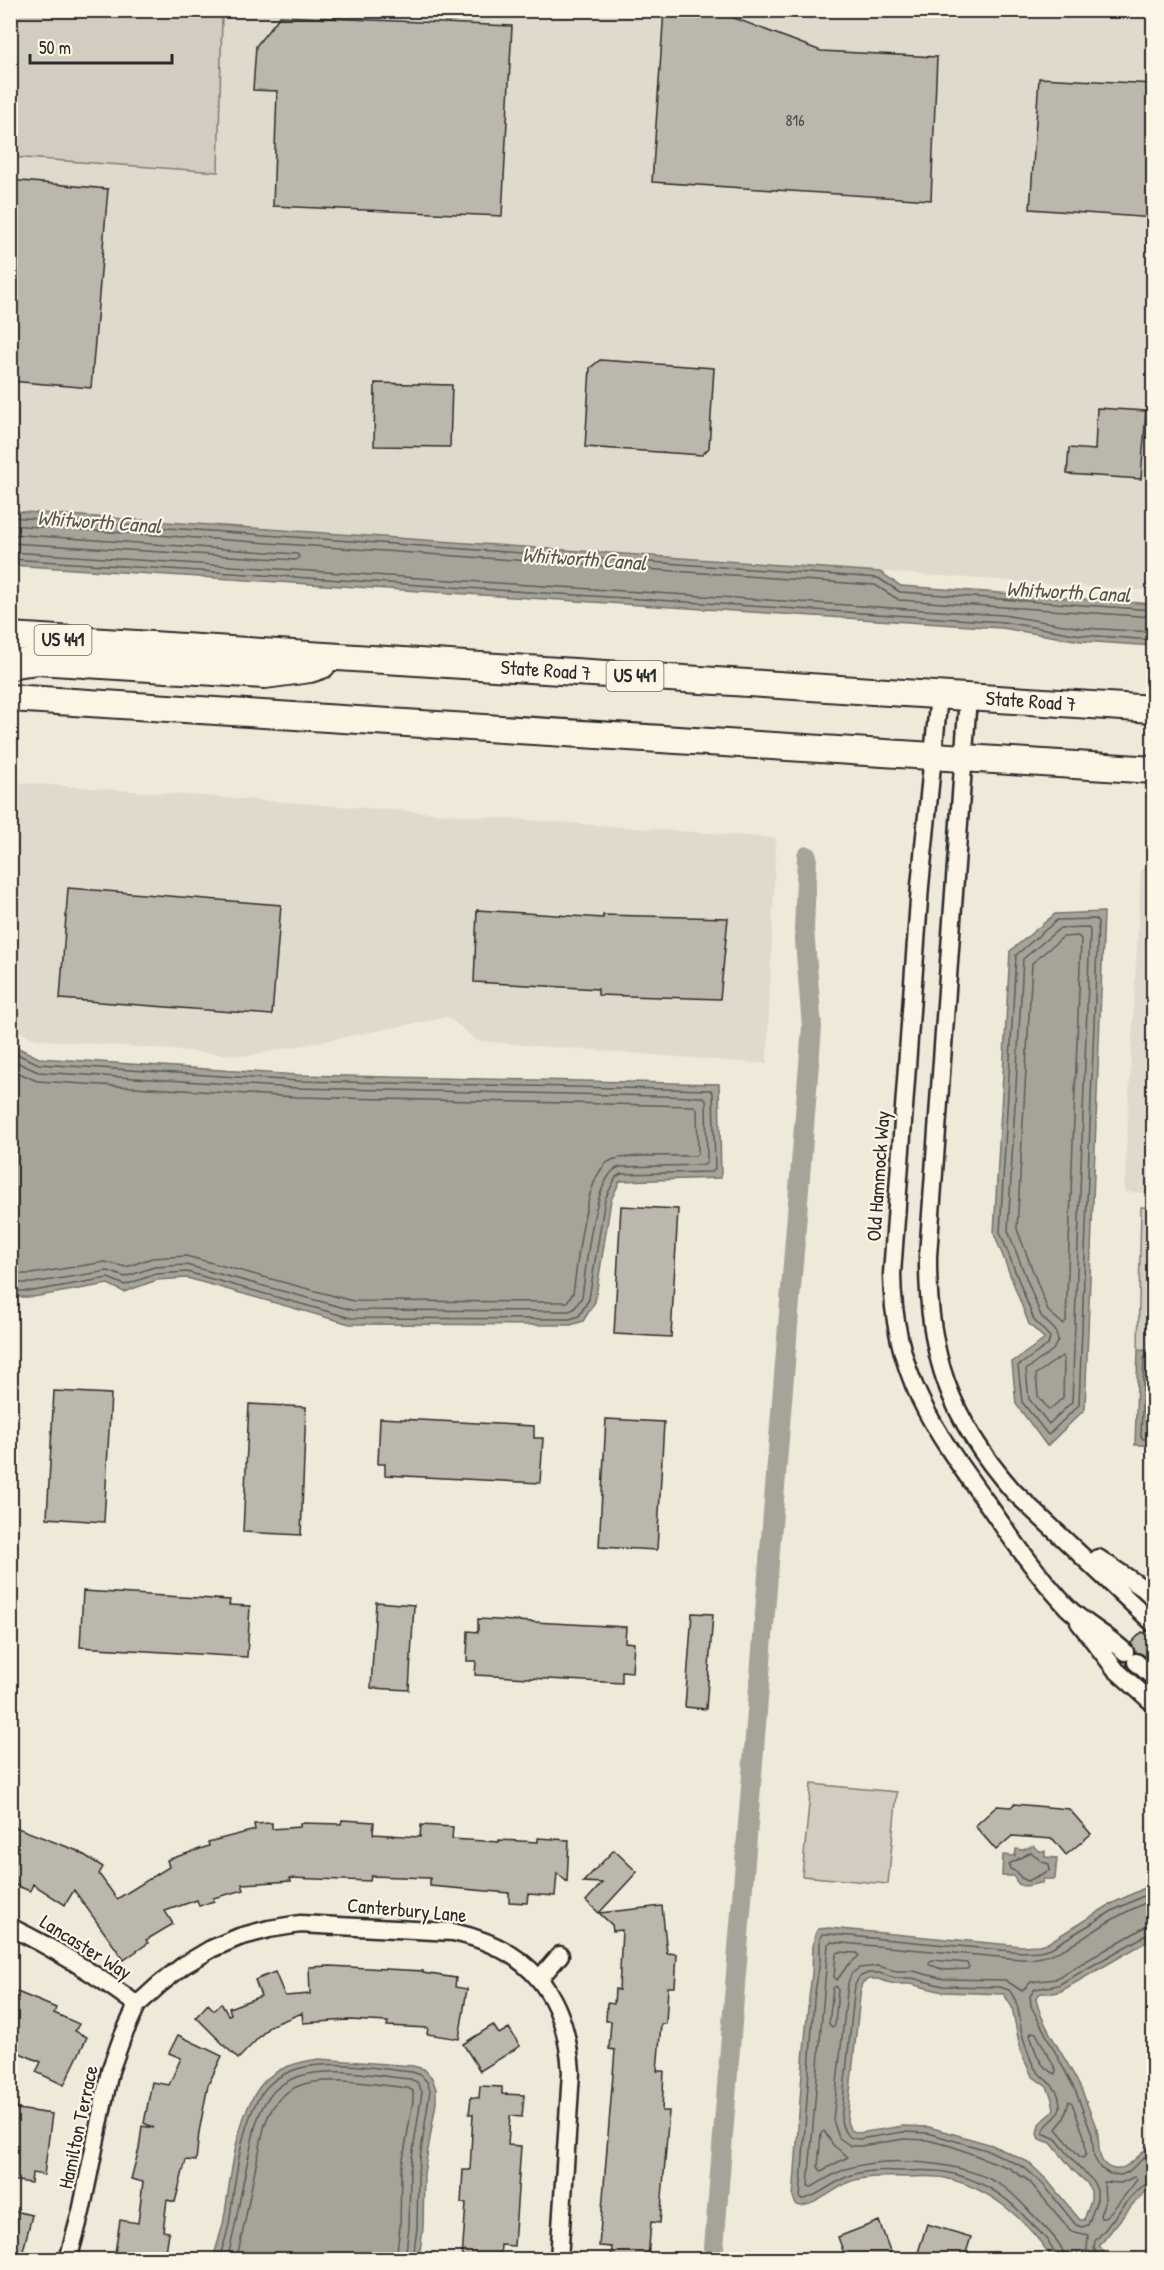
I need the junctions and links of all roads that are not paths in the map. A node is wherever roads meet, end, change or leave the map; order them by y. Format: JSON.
{"nodes":[{"id":1,"x":10,"y":636,"type":"edge"},
{"id":2,"x":342,"y":657,"type":"junction"},
{"id":3,"x":10,"y":667,"type":"edge"},
{"id":4,"x":939,"y":695,"type":"junction"},
{"id":5,"x":968,"y":697,"type":"junction"},
{"id":6,"x":10,"y":698,"type":"edge"},
{"id":7,"x":1154,"y":709,"type":"edge"},
{"id":8,"x":933,"y":756,"type":"junction"},
{"id":9,"x":963,"y":758,"type":"junction"},
{"id":10,"x":1154,"y":770,"type":"edge"},
{"id":11,"x":1059,"y":1532,"type":"junction"},
{"id":12,"x":1154,"y":1598,"type":"edge"},
{"id":13,"x":1069,"y":1609,"type":"junction"},
{"id":14,"x":1153,"y":1623,"type":"edge"},
{"id":15,"x":1154,"y":1678,"type":"edge"},
{"id":16,"x":1154,"y":1704,"type":"edge"},
{"id":17,"x":10,"y":1927,"type":"edge"},
{"id":18,"x":560,"y":1955,"type":"dead end"},
{"id":19,"x":539,"y":1979,"type":"junction"},
{"id":20,"x":137,"y":2006,"type":"junction"},
{"id":21,"x":68,"y":2259,"type":"edge"},
{"id":22,"x":559,"y":2259,"type":"edge"}],
"edges":[{"from":1,"to":2,"type":"main road","name":"State Road 7","number":"US 441"},
{"from":2,"to":3,"type":"main road"},
{"from":2,"to":4,"type":"main road","name":"State Road 7","number":"US 441"},
{"from":4,"to":5,"type":"main road","name":"State Road 7","number":"US 441"},
{"from":4,"to":8,"type":"street","name":"Old Hammock Way"},
{"from":5,"to":7,"type":"main road","name":"State Road 7","number":"US 441"},
{"from":5,"to":9,"type":"street"},
{"from":6,"to":8,"type":"main road"},
{"from":8,"to":9,"type":"main road"},
{"from":8,"to":13,"type":"street","name":"Old Hammock Way"},
{"from":9,"to":10,"type":"main road"},
{"from":9,"to":11,"type":"street"},
{"from":11,"to":12,"type":"street"},
{"from":11,"to":14,"type":"street"},
{"from":13,"to":15,"type":"street","name":"Old Hammock Way"},
{"from":13,"to":16,"type":"street","name":"Old Hammock Way"},
{"from":17,"to":20,"type":"street","name":"Lancaster Way"},
{"from":18,"to":19,"type":"street"},
{"from":19,"to":20,"type":"street","name":"Canterbury Lane"},
{"from":19,"to":22,"type":"street","name":"Canterbury Lane"},
{"from":20,"to":21,"type":"street","name":"Hamilton Terrace"}]}
